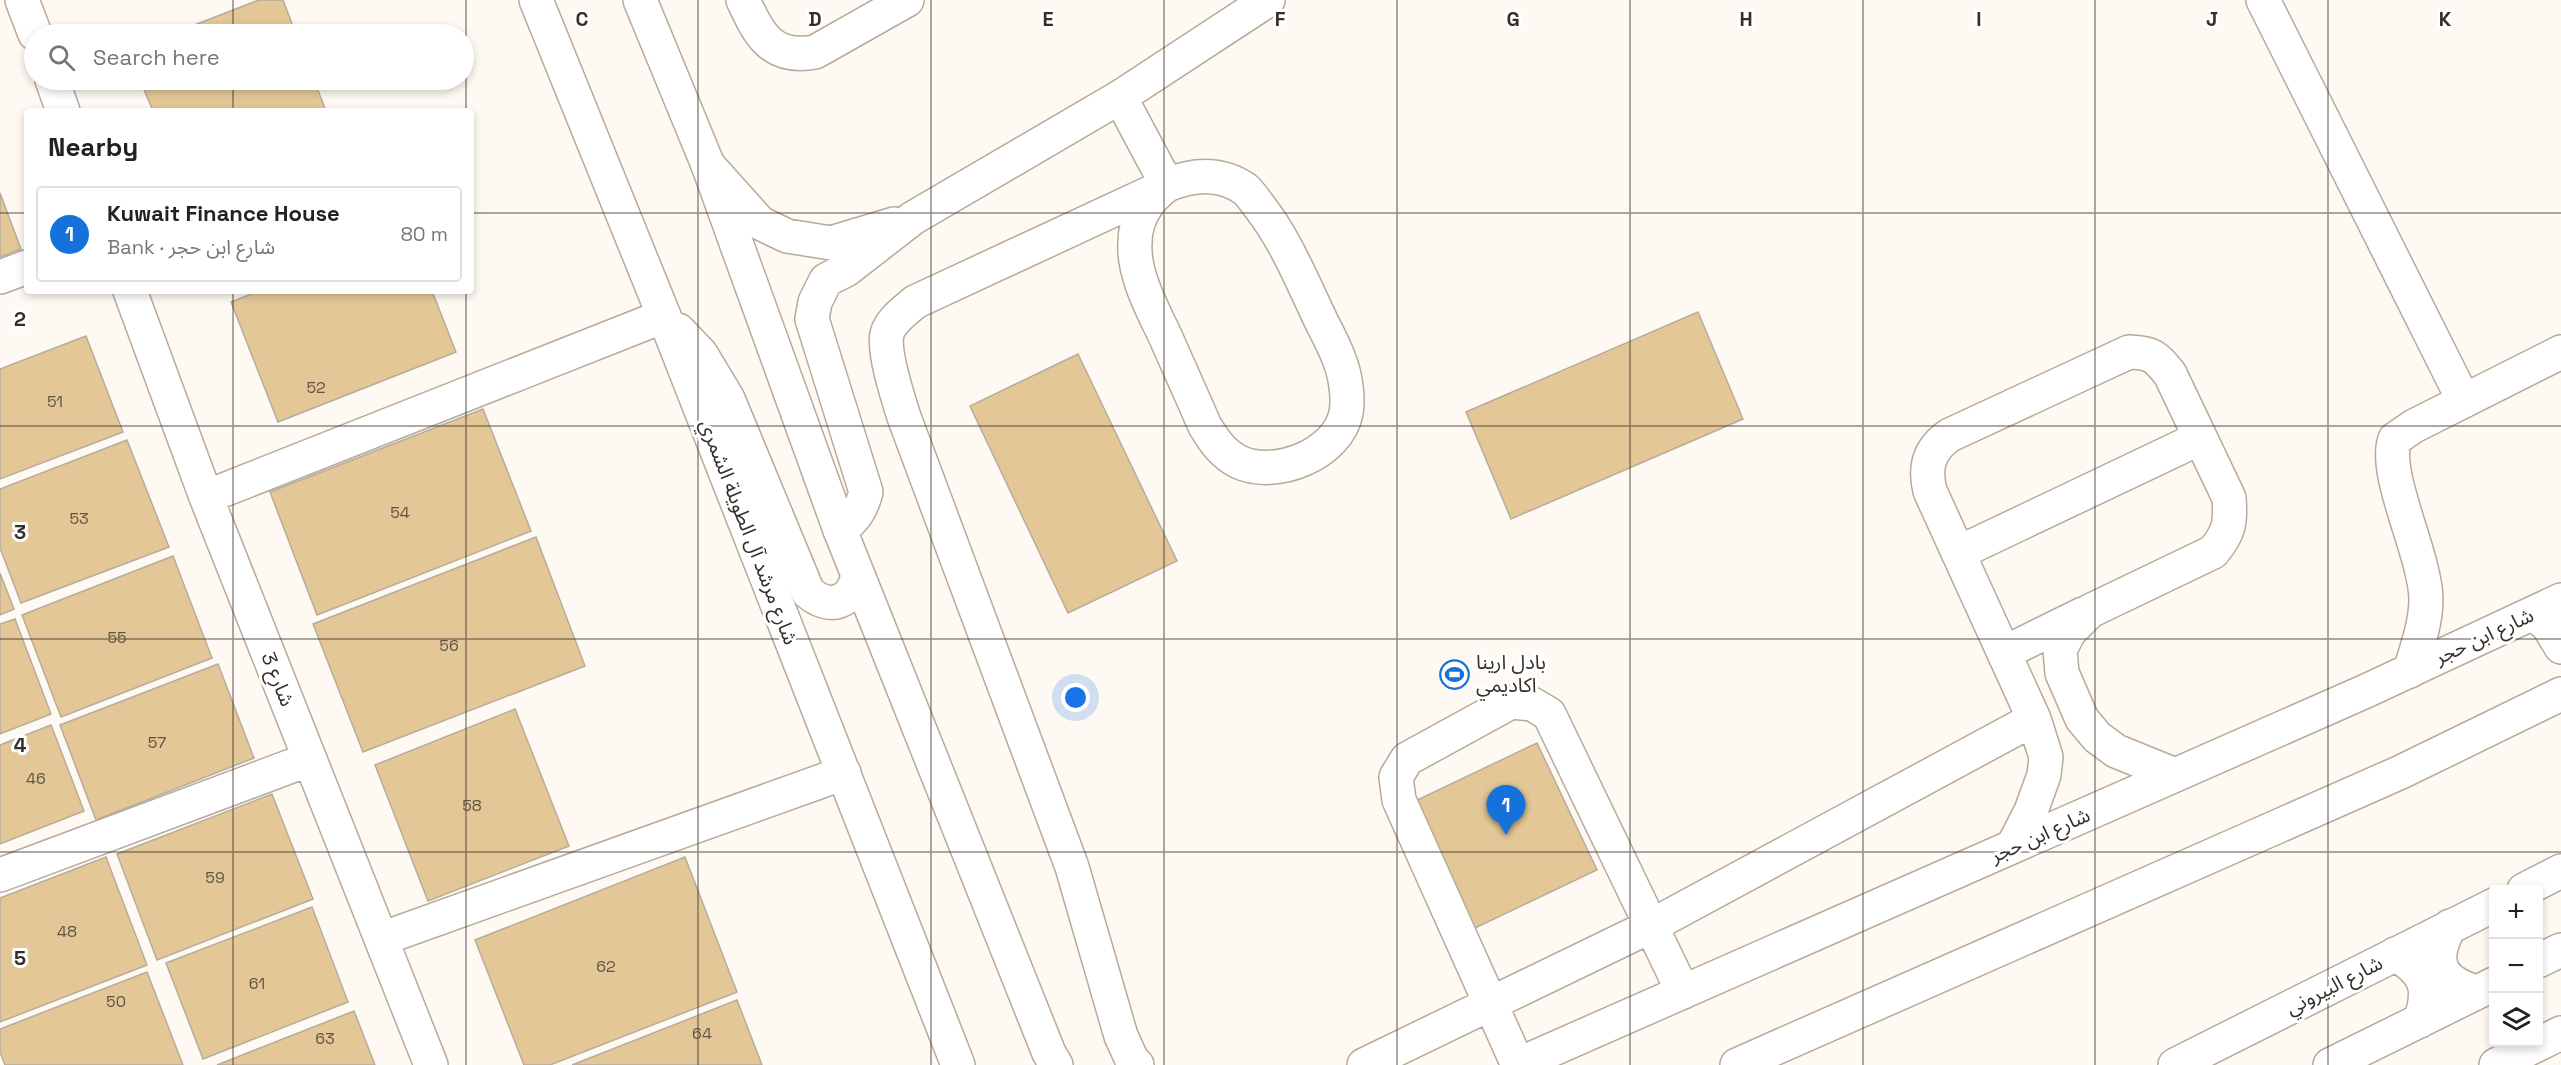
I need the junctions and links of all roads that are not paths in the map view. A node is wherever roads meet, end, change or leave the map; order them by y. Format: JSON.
{"nodes":[{"id":1,"x":20,"y":0,"type":"edge"},
{"id":2,"x":536,"y":0,"type":"edge"},
{"id":3,"x":640,"y":0,"type":"edge"},
{"id":4,"x":743,"y":0,"type":"edge"},
{"id":5,"x":907,"y":0,"type":"edge"},
{"id":6,"x":1268,"y":0,"type":"edge"},
{"id":7,"x":2262,"y":0,"type":"edge"},
{"id":8,"x":0,"y":7,"type":"edge"},
{"id":9,"x":1233,"y":10,"type":"edge"},
{"id":10,"x":31,"y":24,"type":"edge"},
{"id":11,"x":55,"y":90,"type":"edge"},
{"id":12,"x":1120,"y":97,"type":"junction"},
{"id":13,"x":62,"y":108,"type":"edge"},
{"id":14,"x":708,"y":165,"type":"junction"},
{"id":15,"x":1167,"y":185,"type":"junction"},
{"id":16,"x":913,"y":218,"type":"junction"},
{"id":17,"x":24,"y":268,"type":"edge"},
{"id":18,"x":0,"y":277,"type":"edge"},
{"id":19,"x":131,"y":294,"type":"edge"},
{"id":20,"x":664,"y":316,"type":"junction"},
{"id":21,"x":2561,"y":352,"type":"edge"},
{"id":22,"x":2464,"y":401,"type":"junction"},
{"id":23,"x":2200,"y":438,"type":"junction"},
{"id":24,"x":206,"y":497,"type":"junction"},
{"id":25,"x":840,"y":530,"type":"junction"},
{"id":26,"x":1958,"y":553,"type":"junction"},
{"id":27,"x":858,"y":575,"type":"junction"},
{"id":28,"x":2561,"y":600,"type":"edge"},
{"id":29,"x":2090,"y":610,"type":"junction"},
{"id":30,"x":2532,"y":614,"type":"junction"},
{"id":31,"x":2561,"y":647,"type":"edge"},
{"id":32,"x":2004,"y":653,"type":"junction"},
{"id":33,"x":2410,"y":670,"type":"junction"},
{"id":34,"x":2560,"y":691,"type":"edge"},
{"id":35,"x":2034,"y":719,"type":"junction"},
{"id":36,"x":310,"y":759,"type":"junction"},
{"id":37,"x":844,"y":773,"type":"junction"},
{"id":38,"x":2175,"y":775,"type":"junction"},
{"id":39,"x":2013,"y":846,"type":"junction"},
{"id":40,"x":2561,"y":871,"type":"edge"},
{"id":41,"x":0,"y":875,"type":"edge"},
{"id":42,"x":2534,"y":885,"type":"edge"},
{"id":43,"x":2489,"y":907,"type":"edge"},
{"id":44,"x":1651,"y":926,"type":"junction"},
{"id":45,"x":2450,"y":926,"type":"junction"},
{"id":46,"x":381,"y":939,"type":"junction"},
{"id":47,"x":2561,"y":950,"type":"edge"},
{"id":48,"x":2395,"y":954,"type":"junction"},
{"id":49,"x":2543,"y":959,"type":"edge"},
{"id":50,"x":2485,"y":988,"type":"edge"},
{"id":51,"x":1683,"y":992,"type":"junction"},
{"id":52,"x":1491,"y":1003,"type":"junction"},
{"id":53,"x":2420,"y":1021,"type":"junction"},
{"id":54,"x":2561,"y":1033,"type":"edge"},
{"id":55,"x":431,"y":1065,"type":"edge"},
{"id":56,"x":958,"y":1065,"type":"edge"},
{"id":57,"x":1056,"y":1065,"type":"edge"},
{"id":58,"x":1137,"y":1065,"type":"edge"},
{"id":59,"x":1364,"y":1065,"type":"edge"},
{"id":60,"x":1518,"y":1065,"type":"edge"},
{"id":61,"x":1737,"y":1065,"type":"edge"},
{"id":62,"x":2175,"y":1065,"type":"edge"},
{"id":63,"x":2330,"y":1065,"type":"edge"},
{"id":64,"x":2496,"y":1065,"type":"edge"}],
"edges":[{"from":1,"to":8,"type":"main road"},
{"from":1,"to":10,"type":"main road"},
{"from":2,"to":20,"type":"main road","name":"شارع مرشد آل الطويلة الشمري"},
{"from":3,"to":14,"type":"main road"},
{"from":4,"to":5,"type":"main road"},
{"from":6,"to":9,"type":"main road"},
{"from":7,"to":22,"type":"main road"},
{"from":9,"to":12,"type":"main road"},
{"from":11,"to":13,"type":"main road"},
{"from":12,"to":15,"type":"main road"},
{"from":12,"to":16,"type":"main road"},
{"from":14,"to":16,"type":"main road"},
{"from":14,"to":25,"type":"main road"},
{"from":15,"to":15,"type":"main road"},
{"from":15,"to":58,"type":"main road"},
{"from":16,"to":25,"type":"main road"},
{"from":17,"to":18,"type":"main road"},
{"from":19,"to":24,"type":"main road","name":"شارع 3"},
{"from":20,"to":24,"type":"main road"},
{"from":20,"to":27,"type":"main road"},
{"from":20,"to":37,"type":"main road","name":"شارع مرشد آل الطويلة الشمري"},
{"from":21,"to":22,"type":"main road"},
{"from":22,"to":33,"type":"main road"},
{"from":23,"to":26,"type":"main road"},
{"from":23,"to":26,"type":"main road"},
{"from":23,"to":29,"type":"main road"},
{"from":24,"to":36,"type":"main road","name":"شارع 3"},
{"from":25,"to":27,"type":"main road"},
{"from":26,"to":32,"type":"main road"},
{"from":27,"to":57,"type":"main road"},
{"from":28,"to":30,"type":"main road","name":"شارع ابن حجر"},
{"from":29,"to":32,"type":"main road"},
{"from":29,"to":38,"type":"main road"},
{"from":30,"to":31,"type":"main road"},
{"from":30,"to":33,"type":"main road","name":"شارع ابن حجر"},
{"from":32,"to":35,"type":"main road"},
{"from":33,"to":38,"type":"main road","name":"شارع ابن حجر"},
{"from":34,"to":61,"type":"main road"},
{"from":35,"to":39,"type":"main road"},
{"from":35,"to":44,"type":"main road"},
{"from":36,"to":41,"type":"main road"},
{"from":36,"to":46,"type":"main road","name":"شارع 3"},
{"from":37,"to":46,"type":"main road"},
{"from":37,"to":56,"type":"main road","name":"شارع مرشد آل الطويلة الشمري"},
{"from":38,"to":39,"type":"main road","name":"شارع ابن حجر"},
{"from":39,"to":51,"type":"main road","name":"شارع ابن حجر"},
{"from":40,"to":42,"type":"main road"},
{"from":43,"to":45,"type":"main road","name":"شارع البيروني"},
{"from":44,"to":51,"type":"main road"},
{"from":44,"to":52,"type":"main road"},
{"from":44,"to":52,"type":"main road"},
{"from":45,"to":48,"type":"main road","name":"شارع البيروني"},
{"from":45,"to":50,"type":"main road"},
{"from":46,"to":55,"type":"main road","name":"شارع 3"},
{"from":47,"to":49,"type":"main road"},
{"from":48,"to":53,"type":"main road"},
{"from":48,"to":62,"type":"main road","name":"شارع البيروني"},
{"from":50,"to":53,"type":"main road"},
{"from":51,"to":60,"type":"main road","name":"شارع ابن حجر"},
{"from":52,"to":59,"type":"main road"},
{"from":52,"to":60,"type":"main road"},
{"from":53,"to":63,"type":"main road"},
{"from":54,"to":64,"type":"main road"}]}
